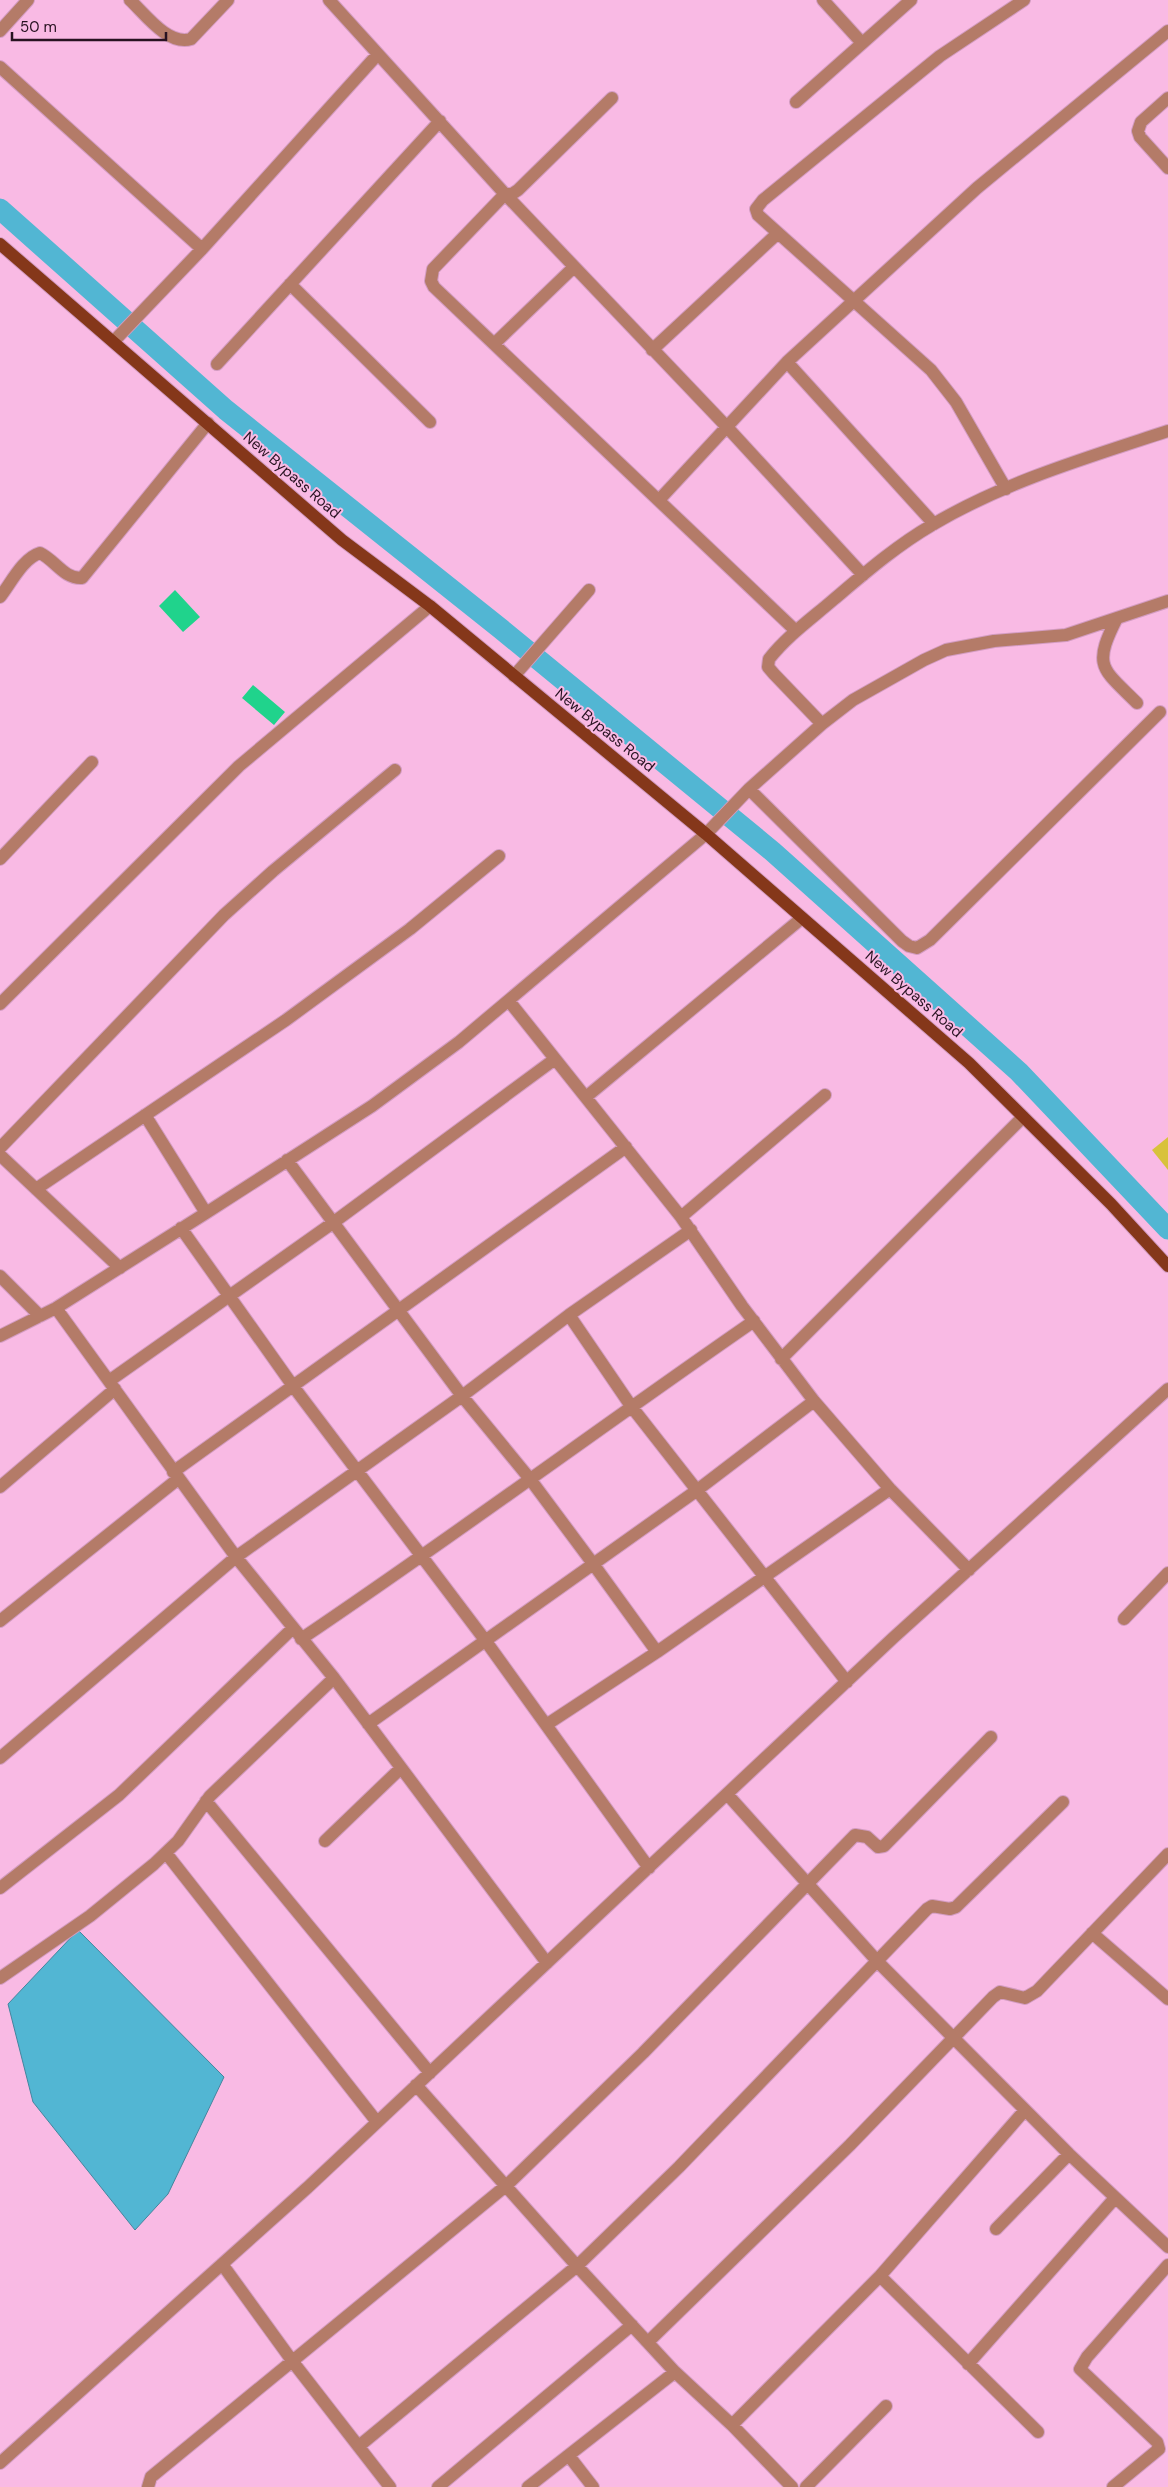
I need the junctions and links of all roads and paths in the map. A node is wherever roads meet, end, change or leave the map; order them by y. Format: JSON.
{"nodes":[{"id":1,"x":28,"y":0,"type":"edge"},
{"id":2,"x":130,"y":0,"type":"edge"},
{"id":3,"x":228,"y":0,"type":"edge"},
{"id":4,"x":329,"y":0,"type":"edge"},
{"id":5,"x":823,"y":0,"type":"edge"},
{"id":6,"x":911,"y":0,"type":"edge"},
{"id":7,"x":1024,"y":0,"type":"edge"},
{"id":8,"x":1168,"y":30,"type":"edge"},
{"id":9,"x":0,"y":31,"type":"edge"},
{"id":10,"x":862,"y":44,"type":"junction"},
{"id":11,"x":378,"y":54,"type":"junction"},
{"id":12,"x":0,"y":67,"type":"edge"},
{"id":13,"x":612,"y":98,"type":"dead end"},
{"id":14,"x":1168,"y":98,"type":"edge"},
{"id":15,"x":796,"y":102,"type":"dead end"},
{"id":16,"x":440,"y":121,"type":"junction"},
{"id":17,"x":1168,"y":168,"type":"edge"},
{"id":18,"x":505,"y":194,"type":"junction"},
{"id":19,"x":778,"y":233,"type":"junction"},
{"id":20,"x":0,"y":244,"type":"edge"},
{"id":21,"x":202,"y":249,"type":"junction"},
{"id":22,"x":574,"y":267,"type":"junction"},
{"id":23,"x":290,"y":284,"type":"junction"},
{"id":24,"x":854,"y":301,"type":"junction"},
{"id":25,"x":114,"y":341,"type":"junction"},
{"id":26,"x":494,"y":344,"type":"junction"},
{"id":27,"x":652,"y":350,"type":"junction"},
{"id":28,"x":787,"y":362,"type":"junction"},
{"id":29,"x":217,"y":364,"type":"dead end"},
{"id":30,"x":430,"y":422,"type":"dead end"},
{"id":31,"x":208,"y":423,"type":"junction"},
{"id":32,"x":726,"y":426,"type":"junction"},
{"id":33,"x":1168,"y":431,"type":"edge"},
{"id":34,"x":1006,"y":489,"type":"junction"},
{"id":35,"x":659,"y":500,"type":"junction"},
{"id":36,"x":934,"y":524,"type":"junction"},
{"id":37,"x":863,"y":575,"type":"junction"},
{"id":38,"x":589,"y":590,"type":"dead end"},
{"id":39,"x":0,"y":597,"type":"edge"},
{"id":40,"x":1168,"y":601,"type":"edge"},
{"id":41,"x":430,"y":606,"type":"junction"},
{"id":42,"x":1116,"y":618,"type":"junction"},
{"id":43,"x":796,"y":631,"type":"junction"},
{"id":44,"x":514,"y":676,"type":"junction"},
{"id":45,"x":1137,"y":704,"type":"dead end"},
{"id":46,"x":1160,"y":712,"type":"dead end"},
{"id":47,"x":822,"y":724,"type":"junction"},
{"id":48,"x":92,"y":762,"type":"dead end"},
{"id":49,"x":394,"y":770,"type":"dead end"},
{"id":50,"x":749,"y":789,"type":"junction"},
{"id":51,"x":706,"y":834,"type":"junction"},
{"id":52,"x":499,"y":856,"type":"dead end"},
{"id":53,"x":0,"y":858,"type":"edge"},
{"id":54,"x":802,"y":918,"type":"junction"},
{"id":55,"x":508,"y":1001,"type":"junction"},
{"id":56,"x":0,"y":1004,"type":"edge"},
{"id":57,"x":555,"y":1059,"type":"junction"},
{"id":58,"x":825,"y":1095,"type":"dead end"},
{"id":59,"x":586,"y":1097,"type":"junction"},
{"id":60,"x":145,"y":1115,"type":"junction"},
{"id":61,"x":1023,"y":1117,"type":"junction"},
{"id":62,"x":0,"y":1148,"type":"edge"},
{"id":63,"x":626,"y":1148,"type":"junction"},
{"id":64,"x":0,"y":1154,"type":"edge"},
{"id":65,"x":287,"y":1160,"type":"junction"},
{"id":66,"x":36,"y":1189,"type":"junction"},
{"id":67,"x":206,"y":1213,"type":"junction"},
{"id":68,"x":681,"y":1217,"type":"junction"},
{"id":69,"x":334,"y":1222,"type":"junction"},
{"id":70,"x":182,"y":1228,"type":"junction"},
{"id":71,"x":691,"y":1230,"type":"junction"},
{"id":72,"x":1168,"y":1266,"type":"edge"},
{"id":73,"x":120,"y":1268,"type":"junction"},
{"id":74,"x":0,"y":1276,"type":"edge"},
{"id":75,"x":230,"y":1296,"type":"junction"},
{"id":76,"x":56,"y":1308,"type":"junction"},
{"id":77,"x":399,"y":1310,"type":"junction"},
{"id":78,"x":569,"y":1315,"type":"junction"},
{"id":79,"x":40,"y":1316,"type":"junction"},
{"id":80,"x":754,"y":1321,"type":"junction"},
{"id":81,"x":0,"y":1336,"type":"edge"},
{"id":82,"x":781,"y":1359,"type":"junction"},
{"id":83,"x":112,"y":1385,"type":"junction"},
{"id":84,"x":293,"y":1386,"type":"junction"},
{"id":85,"x":1168,"y":1389,"type":"edge"},
{"id":86,"x":462,"y":1396,"type":"junction"},
{"id":87,"x":814,"y":1401,"type":"junction"},
{"id":88,"x":631,"y":1406,"type":"junction"},
{"id":89,"x":357,"y":1471,"type":"junction"},
{"id":90,"x":175,"y":1475,"type":"junction"},
{"id":91,"x":530,"y":1479,"type":"junction"},
{"id":92,"x":0,"y":1487,"type":"edge"},
{"id":93,"x":890,"y":1489,"type":"junction"},
{"id":94,"x":696,"y":1491,"type":"junction"},
{"id":95,"x":236,"y":1557,"type":"junction"},
{"id":96,"x":422,"y":1557,"type":"junction"},
{"id":97,"x":594,"y":1564,"type":"junction"},
{"id":98,"x":969,"y":1570,"type":"junction"},
{"id":99,"x":1168,"y":1573,"type":"edge"},
{"id":100,"x":763,"y":1577,"type":"junction"},
{"id":101,"x":1124,"y":1619,"type":"dead end"},
{"id":102,"x":0,"y":1621,"type":"edge"},
{"id":103,"x":292,"y":1629,"type":"junction"},
{"id":104,"x":301,"y":1639,"type":"junction"},
{"id":105,"x":485,"y":1640,"type":"junction"},
{"id":106,"x":657,"y":1652,"type":"junction"},
{"id":107,"x":334,"y":1678,"type":"junction"},
{"id":108,"x":847,"y":1682,"type":"junction"},
{"id":109,"x":368,"y":1724,"type":"junction"},
{"id":110,"x":546,"y":1725,"type":"junction"},
{"id":111,"x":991,"y":1737,"type":"dead end"},
{"id":112,"x":0,"y":1758,"type":"edge"},
{"id":113,"x":401,"y":1768,"type":"junction"},
{"id":114,"x":727,"y":1794,"type":"junction"},
{"id":115,"x":206,"y":1801,"type":"junction"},
{"id":116,"x":1063,"y":1802,"type":"dead end"},
{"id":117,"x":325,"y":1841,"type":"dead end"},
{"id":118,"x":166,"y":1853,"type":"junction"},
{"id":119,"x":1168,"y":1854,"type":"edge"},
{"id":120,"x":649,"y":1868,"type":"junction"},
{"id":121,"x":809,"y":1884,"type":"junction"},
{"id":122,"x":0,"y":1888,"type":"edge"},
{"id":123,"x":1092,"y":1933,"type":"junction"},
{"id":124,"x":878,"y":1962,"type":"junction"},
{"id":125,"x":547,"y":1963,"type":"junction"},
{"id":126,"x":0,"y":1978,"type":"edge"},
{"id":127,"x":1168,"y":1999,"type":"edge"},
{"id":128,"x":952,"y":2039,"type":"junction"},
{"id":129,"x":430,"y":2073,"type":"junction"},
{"id":130,"x":416,"y":2086,"type":"junction"},
{"id":131,"x":1024,"y":2110,"type":"junction"},
{"id":132,"x":377,"y":2122,"type":"junction"},
{"id":133,"x":1069,"y":2154,"type":"junction"},
{"id":134,"x":507,"y":2185,"type":"junction"},
{"id":135,"x":1115,"y":2198,"type":"junction"},
{"id":136,"x":996,"y":2229,"type":"dead end"},
{"id":137,"x":1168,"y":2247,"type":"edge"},
{"id":138,"x":222,"y":2264,"type":"junction"},
{"id":139,"x":1168,"y":2265,"type":"edge"},
{"id":140,"x":577,"y":2266,"type":"junction"},
{"id":141,"x":880,"y":2276,"type":"junction"},
{"id":142,"x":632,"y":2325,"type":"junction"},
{"id":143,"x":648,"y":2342,"type":"junction"},
{"id":144,"x":293,"y":2362,"type":"junction"},
{"id":145,"x":968,"y":2364,"type":"junction"},
{"id":146,"x":675,"y":2372,"type":"junction"},
{"id":147,"x":886,"y":2406,"type":"dead end"},
{"id":148,"x":732,"y":2425,"type":"junction"},
{"id":149,"x":1038,"y":2432,"type":"dead end"},
{"id":150,"x":1157,"y":2442,"type":"junction"},
{"id":151,"x":359,"y":2446,"type":"junction"},
{"id":152,"x":1168,"y":2454,"type":"edge"},
{"id":153,"x":569,"y":2456,"type":"junction"},
{"id":154,"x":0,"y":2463,"type":"edge"},
{"id":155,"x":148,"y":2487,"type":"edge"},
{"id":156,"x":390,"y":2487,"type":"edge"},
{"id":157,"x":438,"y":2487,"type":"edge"},
{"id":158,"x":528,"y":2487,"type":"edge"},
{"id":159,"x":593,"y":2487,"type":"edge"},
{"id":160,"x":792,"y":2487,"type":"edge"},
{"id":161,"x":806,"y":2487,"type":"edge"},
{"id":162,"x":1113,"y":2487,"type":"edge"}],
"edges":[{"from":1,"to":9,"type":"street"},
{"from":2,"to":3,"type":"street"},
{"from":4,"to":11,"type":"street"},
{"from":5,"to":10,"type":"street"},
{"from":6,"to":10,"type":"street"},
{"from":7,"to":19,"type":"street"},
{"from":8,"to":24,"type":"street"},
{"from":10,"to":15,"type":"street"},
{"from":11,"to":16,"type":"street"},
{"from":11,"to":21,"type":"street"},
{"from":12,"to":21,"type":"street"},
{"from":13,"to":18,"type":"street"},
{"from":14,"to":17,"type":"street"},
{"from":16,"to":18,"type":"street"},
{"from":16,"to":23,"type":"street"},
{"from":18,"to":22,"type":"street"},
{"from":18,"to":26,"type":"street"},
{"from":19,"to":24,"type":"street"},
{"from":19,"to":27,"type":"street"},
{"from":20,"to":25,"type":"main road","name":"New Bypass Road"},
{"from":21,"to":25,"type":"street"},
{"from":22,"to":26,"type":"street"},
{"from":22,"to":27,"type":"street"},
{"from":23,"to":29,"type":"street"},
{"from":23,"to":30,"type":"street"},
{"from":24,"to":28,"type":"street"},
{"from":24,"to":34,"type":"street"},
{"from":25,"to":31,"type":"main road","name":"New Bypass Road"},
{"from":26,"to":35,"type":"street"},
{"from":27,"to":32,"type":"street"},
{"from":28,"to":32,"type":"street"},
{"from":28,"to":36,"type":"street"},
{"from":31,"to":39,"type":"street"},
{"from":31,"to":41,"type":"main road","name":"New Bypass Road"},
{"from":32,"to":35,"type":"street"},
{"from":32,"to":37,"type":"street"},
{"from":33,"to":34,"type":"street"},
{"from":34,"to":36,"type":"street"},
{"from":35,"to":43,"type":"street"},
{"from":36,"to":37,"type":"street"},
{"from":37,"to":43,"type":"street"},
{"from":38,"to":44,"type":"street"},
{"from":40,"to":42,"type":"street"},
{"from":41,"to":44,"type":"main road","name":"New Bypass Road"},
{"from":41,"to":56,"type":"street"},
{"from":42,"to":45,"type":"street"},
{"from":42,"to":47,"type":"street"},
{"from":43,"to":47,"type":"street"},
{"from":44,"to":51,"type":"main road","name":"New Bypass Road"},
{"from":46,"to":50,"type":"street"},
{"from":47,"to":50,"type":"street"},
{"from":48,"to":53,"type":"street"},
{"from":49,"to":62,"type":"street"},
{"from":50,"to":51,"type":"street"},
{"from":51,"to":54,"type":"main road","name":"New Bypass Road"},
{"from":51,"to":55,"type":"street"},
{"from":52,"to":60,"type":"street"},
{"from":54,"to":59,"type":"street"},
{"from":54,"to":61,"type":"main road","name":"New Bypass Road"},
{"from":55,"to":57,"type":"street"},
{"from":55,"to":65,"type":"street"},
{"from":57,"to":59,"type":"street"},
{"from":57,"to":69,"type":"street"},
{"from":58,"to":68,"type":"street"},
{"from":59,"to":63,"type":"street"},
{"from":60,"to":66,"type":"street"},
{"from":60,"to":67,"type":"street"},
{"from":61,"to":72,"type":"main road","name":"New Bypass Road"},
{"from":61,"to":82,"type":"street"},
{"from":63,"to":68,"type":"street"},
{"from":63,"to":77,"type":"street"},
{"from":64,"to":66,"type":"street"},
{"from":65,"to":67,"type":"street"},
{"from":65,"to":69,"type":"street"},
{"from":66,"to":73,"type":"street"},
{"from":67,"to":70,"type":"street"},
{"from":68,"to":71,"type":"street"},
{"from":69,"to":75,"type":"street"},
{"from":69,"to":77,"type":"street"},
{"from":70,"to":73,"type":"street"},
{"from":70,"to":75,"type":"street"},
{"from":71,"to":78,"type":"street"},
{"from":71,"to":80,"type":"street"},
{"from":73,"to":76,"type":"street"},
{"from":74,"to":79,"type":"street"},
{"from":75,"to":83,"type":"street"},
{"from":75,"to":84,"type":"street"},
{"from":76,"to":79,"type":"street"},
{"from":76,"to":83,"type":"street"},
{"from":77,"to":84,"type":"street"},
{"from":77,"to":86,"type":"street"},
{"from":78,"to":86,"type":"street"},
{"from":78,"to":88,"type":"street"},
{"from":79,"to":81,"type":"street"},
{"from":80,"to":82,"type":"street"},
{"from":80,"to":88,"type":"street"},
{"from":82,"to":87,"type":"street"},
{"from":83,"to":90,"type":"street"},
{"from":83,"to":92,"type":"street"},
{"from":84,"to":89,"type":"street"},
{"from":84,"to":90,"type":"street"},
{"from":85,"to":98,"type":"street"},
{"from":86,"to":89,"type":"street"},
{"from":86,"to":91,"type":"street"},
{"from":87,"to":93,"type":"street"},
{"from":87,"to":94,"type":"street"},
{"from":88,"to":91,"type":"street"},
{"from":88,"to":94,"type":"street"},
{"from":89,"to":95,"type":"street"},
{"from":89,"to":96,"type":"street"},
{"from":90,"to":95,"type":"street"},
{"from":90,"to":102,"type":"street"},
{"from":91,"to":96,"type":"street"},
{"from":91,"to":97,"type":"street"},
{"from":93,"to":98,"type":"street"},
{"from":93,"to":100,"type":"street"},
{"from":94,"to":97,"type":"street"},
{"from":94,"to":100,"type":"street"},
{"from":95,"to":103,"type":"street"},
{"from":95,"to":112,"type":"street"},
{"from":96,"to":104,"type":"street"},
{"from":96,"to":105,"type":"street"},
{"from":97,"to":105,"type":"street"},
{"from":97,"to":106,"type":"street"},
{"from":98,"to":108,"type":"street"},
{"from":99,"to":101,"type":"street"},
{"from":100,"to":106,"type":"street"},
{"from":100,"to":108,"type":"street"},
{"from":103,"to":104,"type":"street"},
{"from":103,"to":122,"type":"street"},
{"from":104,"to":107,"type":"street"},
{"from":105,"to":109,"type":"street"},
{"from":105,"to":110,"type":"street"},
{"from":106,"to":110,"type":"street"},
{"from":107,"to":109,"type":"street"},
{"from":107,"to":115,"type":"street"},
{"from":108,"to":114,"type":"street"},
{"from":109,"to":113,"type":"street"},
{"from":110,"to":120,"type":"street"},
{"from":111,"to":121,"type":"street"},
{"from":113,"to":117,"type":"street"},
{"from":113,"to":125,"type":"street"},
{"from":114,"to":120,"type":"street"},
{"from":114,"to":121,"type":"street"},
{"from":115,"to":118,"type":"street"},
{"from":115,"to":129,"type":"street"},
{"from":116,"to":124,"type":"street"},
{"from":118,"to":126,"type":"street"},
{"from":118,"to":132,"type":"street"},
{"from":119,"to":123,"type":"street"},
{"from":120,"to":125,"type":"street"},
{"from":121,"to":124,"type":"street"},
{"from":121,"to":134,"type":"street"},
{"from":123,"to":127,"type":"street"},
{"from":123,"to":128,"type":"street"},
{"from":124,"to":128,"type":"street"},
{"from":124,"to":140,"type":"street"},
{"from":125,"to":129,"type":"street"},
{"from":128,"to":131,"type":"street"},
{"from":128,"to":143,"type":"street"},
{"from":129,"to":130,"type":"street"},
{"from":130,"to":132,"type":"street"},
{"from":130,"to":134,"type":"street"},
{"from":131,"to":133,"type":"street"},
{"from":131,"to":141,"type":"street"},
{"from":132,"to":138,"type":"street"},
{"from":133,"to":135,"type":"street"},
{"from":133,"to":136,"type":"street"},
{"from":134,"to":140,"type":"street"},
{"from":134,"to":144,"type":"street"},
{"from":135,"to":137,"type":"street"},
{"from":135,"to":145,"type":"street"},
{"from":138,"to":144,"type":"street"},
{"from":138,"to":154,"type":"street"},
{"from":139,"to":150,"type":"street"},
{"from":140,"to":142,"type":"street"},
{"from":140,"to":151,"type":"street"},
{"from":141,"to":145,"type":"street"},
{"from":141,"to":148,"type":"street"},
{"from":142,"to":143,"type":"street"},
{"from":142,"to":157,"type":"street"},
{"from":143,"to":146,"type":"street"},
{"from":144,"to":151,"type":"street"},
{"from":144,"to":155,"type":"street"},
{"from":145,"to":149,"type":"street"},
{"from":146,"to":148,"type":"street"},
{"from":146,"to":153,"type":"street"},
{"from":147,"to":161,"type":"street"},
{"from":148,"to":160,"type":"street"},
{"from":150,"to":152,"type":"street"},
{"from":150,"to":162,"type":"street"},
{"from":151,"to":156,"type":"street"},
{"from":153,"to":158,"type":"street"},
{"from":153,"to":159,"type":"street"}]}
